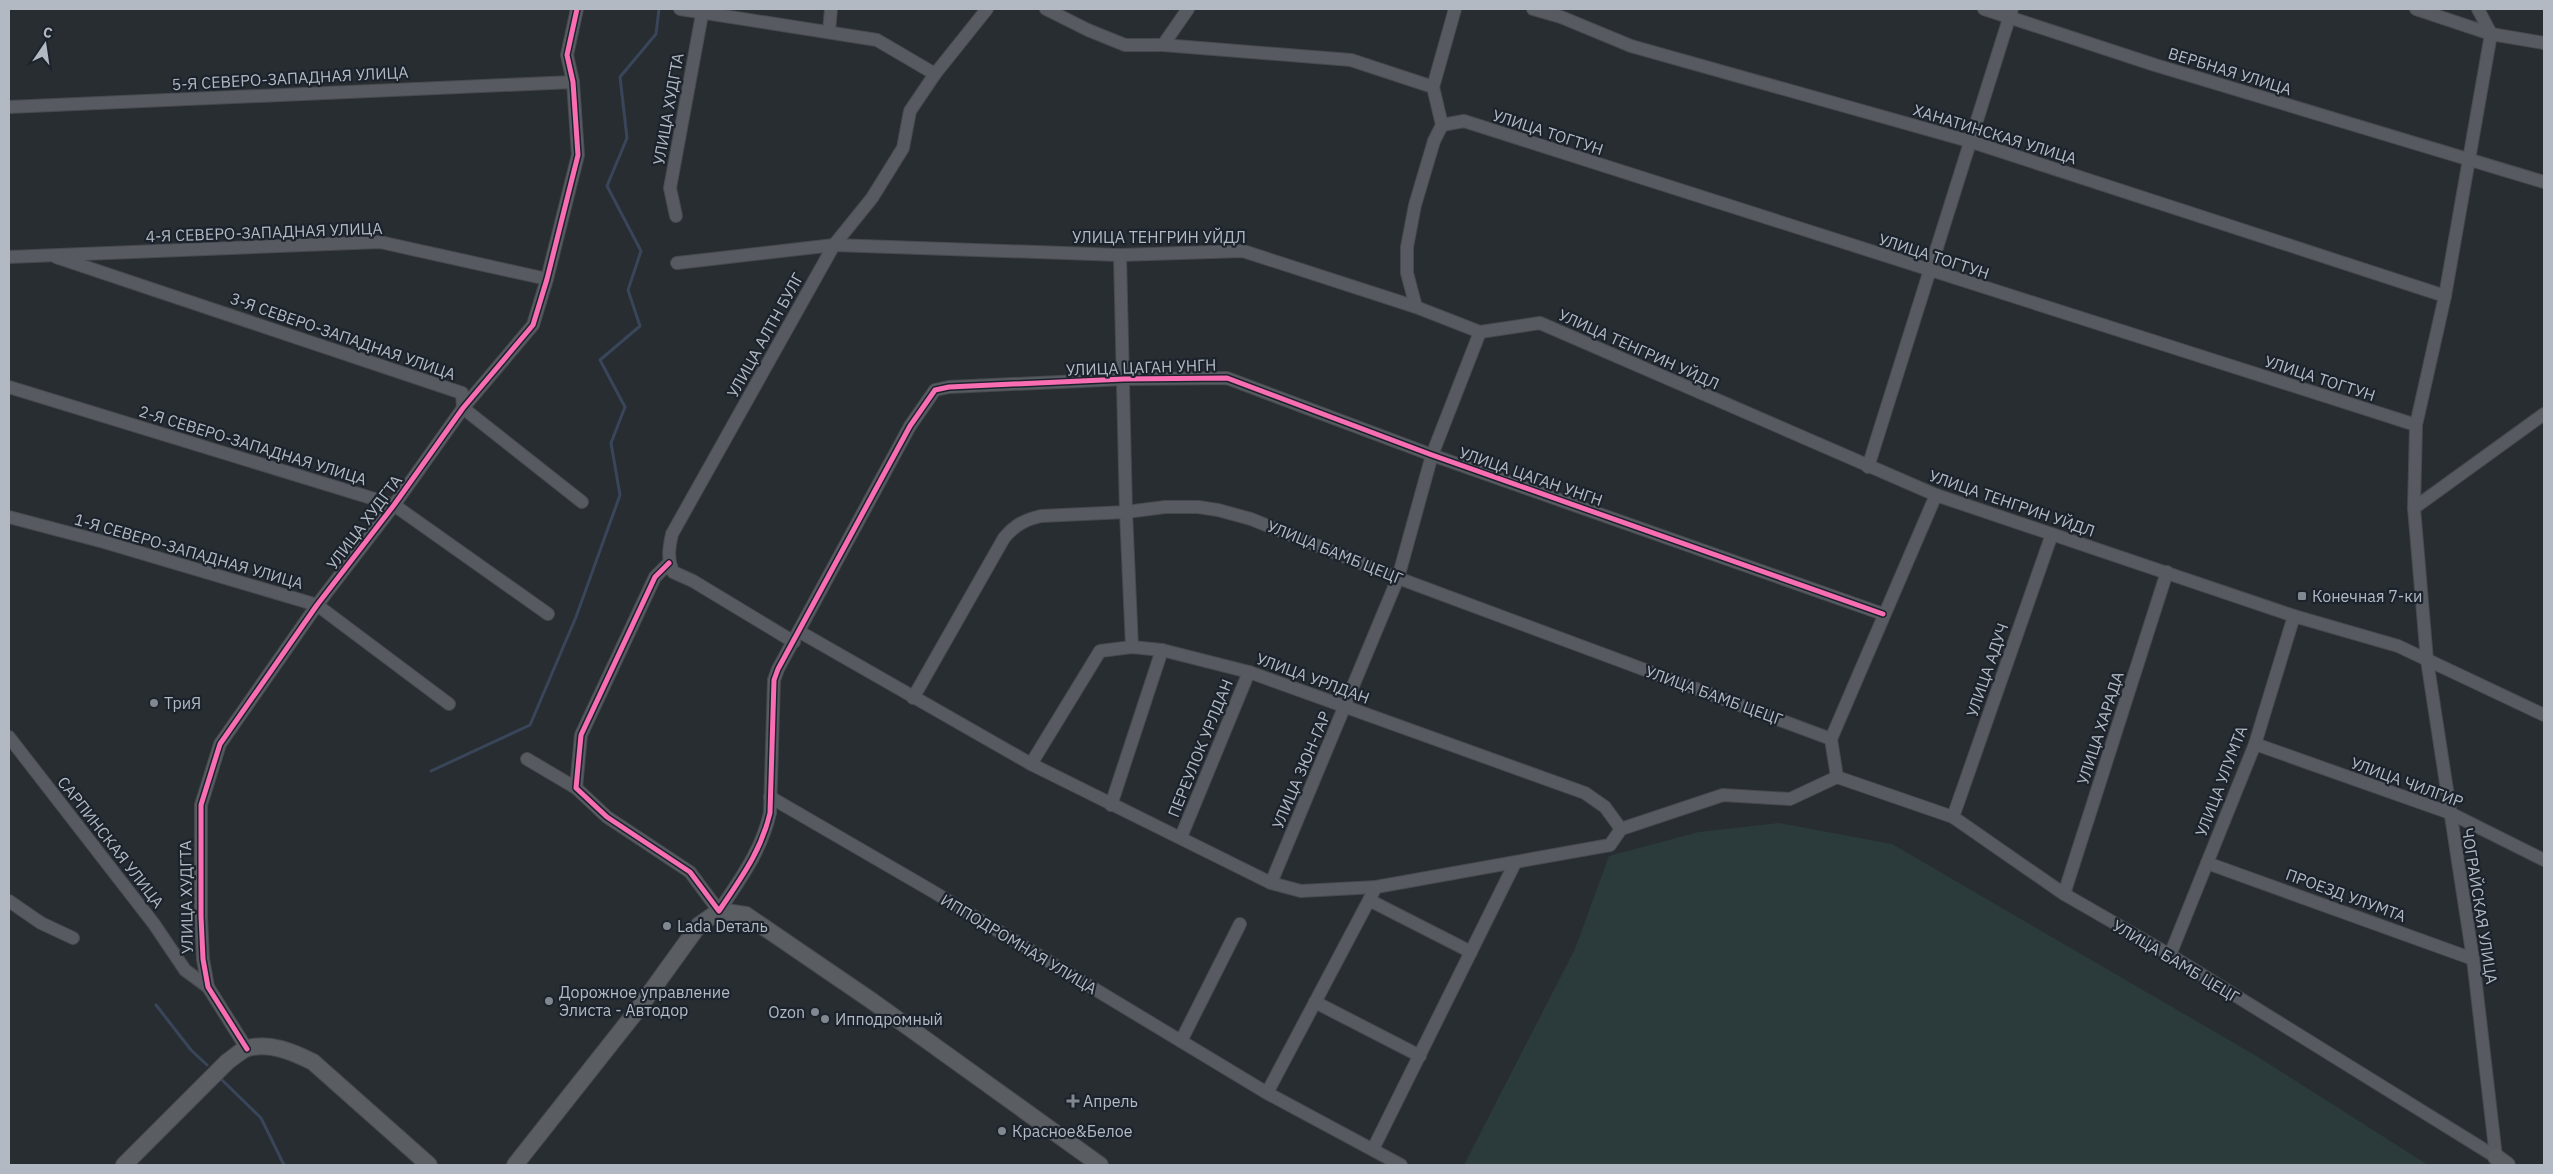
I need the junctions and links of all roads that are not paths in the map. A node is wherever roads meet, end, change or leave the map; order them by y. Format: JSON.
{"nodes":[{"id":1,"x":578,"y":9,"type":"edge"},
{"id":2,"x":680,"y":9,"type":"edge"},
{"id":3,"x":832,"y":9,"type":"edge"},
{"id":4,"x":987,"y":9,"type":"edge"},
{"id":5,"x":1046,"y":9,"type":"edge"},
{"id":6,"x":1188,"y":9,"type":"edge"},
{"id":7,"x":1455,"y":9,"type":"edge"},
{"id":8,"x":1533,"y":9,"type":"edge"},
{"id":9,"x":1984,"y":9,"type":"edge"},
{"id":10,"x":2416,"y":9,"type":"edge"},
{"id":11,"x":2478,"y":9,"type":"edge"},
{"id":12,"x":703,"y":10,"type":"edge"},
{"id":13,"x":2011,"y":13,"type":"edge"},
{"id":14,"x":829,"y":30,"type":"junction"},
{"id":15,"x":2491,"y":34,"type":"junction"},
{"id":16,"x":2544,"y":43,"type":"edge"},
{"id":17,"x":1163,"y":45,"type":"junction"},
{"id":18,"x":935,"y":74,"type":"junction"},
{"id":19,"x":573,"y":82,"type":"junction"},
{"id":20,"x":1433,"y":87,"type":"junction"},
{"id":21,"x":9,"y":107,"type":"edge"},
{"id":22,"x":1442,"y":125,"type":"junction"},
{"id":23,"x":1969,"y":141,"type":"junction"},
{"id":24,"x":2468,"y":160,"type":"junction"},
{"id":25,"x":2544,"y":182,"type":"edge"},
{"id":26,"x":676,"y":216,"type":"dead end"},
{"id":27,"x":834,"y":245,"type":"junction"},
{"id":28,"x":1120,"y":255,"type":"junction"},
{"id":29,"x":9,"y":257,"type":"edge"},
{"id":30,"x":56,"y":257,"type":"junction"},
{"id":31,"x":677,"y":263,"type":"dead end"},
{"id":32,"x":1931,"y":272,"type":"junction"},
{"id":33,"x":547,"y":280,"type":"junction"},
{"id":34,"x":2445,"y":296,"type":"junction"},
{"id":35,"x":1416,"y":307,"type":"junction"},
{"id":36,"x":1480,"y":332,"type":"junction"},
{"id":37,"x":1124,"y":378,"type":"junction"},
{"id":38,"x":9,"y":387,"type":"edge"},
{"id":39,"x":463,"y":408,"type":"junction"},
{"id":40,"x":2544,"y":414,"type":"edge"},
{"id":41,"x":2416,"y":425,"type":"junction"},
{"id":42,"x":1432,"y":455,"type":"junction"},
{"id":43,"x":1868,"y":467,"type":"junction"},
{"id":44,"x":1936,"y":495,"type":"junction"},
{"id":45,"x":582,"y":502,"type":"dead end"},
{"id":46,"x":394,"y":504,"type":"junction"},
{"id":47,"x":2414,"y":508,"type":"junction"},
{"id":48,"x":1126,"y":512,"type":"junction"},
{"id":49,"x":9,"y":517,"type":"edge"},
{"id":50,"x":2052,"y":534,"type":"junction"},
{"id":51,"x":669,"y":562,"type":"junction"},
{"id":52,"x":2167,"y":572,"type":"junction"},
{"id":53,"x":1398,"y":578,"type":"junction"},
{"id":54,"x":317,"y":605,"type":"junction"},
{"id":55,"x":548,"y":614,"type":"dead end"},
{"id":56,"x":1883,"y":614,"type":"junction"},
{"id":57,"x":2294,"y":616,"type":"junction"},
{"id":58,"x":797,"y":637,"type":"junction"},
{"id":59,"x":1132,"y":647,"type":"junction"},
{"id":60,"x":1162,"y":650,"type":"junction"},
{"id":61,"x":2427,"y":660,"type":"junction"},
{"id":62,"x":1249,"y":672,"type":"junction"},
{"id":63,"x":913,"y":698,"type":"junction"},
{"id":64,"x":449,"y":704,"type":"dead end"},
{"id":65,"x":1346,"y":707,"type":"junction"},
{"id":66,"x":2544,"y":715,"type":"edge"},
{"id":67,"x":9,"y":737,"type":"edge"},
{"id":68,"x":1831,"y":739,"type":"junction"},
{"id":69,"x":2255,"y":744,"type":"junction"},
{"id":70,"x":527,"y":759,"type":"dead end"},
{"id":71,"x":1031,"y":764,"type":"junction"},
{"id":72,"x":1836,"y":777,"type":"junction"},
{"id":73,"x":576,"y":788,"type":"junction"},
{"id":74,"x":770,"y":797,"type":"junction"},
{"id":75,"x":1111,"y":805,"type":"junction"},
{"id":76,"x":2450,"y":813,"type":"junction"},
{"id":77,"x":1953,"y":817,"type":"junction"},
{"id":78,"x":1621,"y":830,"type":"junction"},
{"id":79,"x":1181,"y":837,"type":"junction"},
{"id":80,"x":2544,"y":860,"type":"edge"},
{"id":81,"x":1515,"y":863,"type":"junction"},
{"id":82,"x":2207,"y":863,"type":"junction"},
{"id":83,"x":1271,"y":882,"type":"junction"},
{"id":84,"x":1376,"y":887,"type":"junction"},
{"id":85,"x":2064,"y":894,"type":"junction"},
{"id":86,"x":1369,"y":900,"type":"junction"},
{"id":87,"x":9,"y":901,"type":"edge"},
{"id":88,"x":719,"y":911,"type":"junction"},
{"id":89,"x":1240,"y":924,"type":"dead end"},
{"id":90,"x":73,"y":938,"type":"dead end"},
{"id":91,"x":1471,"y":952,"type":"junction"},
{"id":92,"x":2170,"y":955,"type":"junction"},
{"id":93,"x":2473,"y":959,"type":"junction"},
{"id":94,"x":208,"y":987,"type":"junction"},
{"id":95,"x":1315,"y":1002,"type":"junction"},
{"id":96,"x":1181,"y":1041,"type":"junction"},
{"id":97,"x":247,"y":1048,"type":"junction"},
{"id":98,"x":1420,"y":1056,"type":"junction"},
{"id":99,"x":1267,"y":1093,"type":"junction"},
{"id":100,"x":1373,"y":1150,"type":"junction"},
{"id":101,"x":2501,"y":1161,"type":"edge"},
{"id":102,"x":124,"y":1165,"type":"edge"},
{"id":103,"x":429,"y":1165,"type":"edge"},
{"id":104,"x":515,"y":1165,"type":"edge"},
{"id":105,"x":1100,"y":1165,"type":"edge"},
{"id":106,"x":1401,"y":1165,"type":"edge"}],
"edges":[{"from":1,"to":19,"type":"street","name":"УЛИЦА ХУДГТА"},
{"from":2,"to":12,"type":"street"},
{"from":3,"to":14,"type":"street"},
{"from":4,"to":18,"type":"street","name":"УЛИЦА АЛТН БУЛГ"},
{"from":5,"to":17,"type":"street"},
{"from":6,"to":17,"type":"street"},
{"from":7,"to":20,"type":"street"},
{"from":8,"to":23,"type":"street","name":"ХАНАТИНСКАЯ УЛИЦА"},
{"from":9,"to":13,"type":"street","name":"ВЕРБНАЯ УЛИЦА"},
{"from":10,"to":15,"type":"street"},
{"from":11,"to":15,"type":"street"},
{"from":12,"to":14,"type":"street"},
{"from":12,"to":26,"type":"street","name":"УЛИЦА ХУДГТА"},
{"from":13,"to":23,"type":"street"},
{"from":13,"to":24,"type":"street","name":"ВЕРБНАЯ УЛИЦА"},
{"from":14,"to":18,"type":"street"},
{"from":15,"to":16,"type":"street"},
{"from":15,"to":24,"type":"street","name":"ЧОГРАЙСКАЯ УЛИЦА"},
{"from":17,"to":20,"type":"street"},
{"from":18,"to":27,"type":"street","name":"УЛИЦА АЛТН БУЛГ"},
{"from":19,"to":21,"type":"street","name":"5-Я СЕВЕРО-ЗАПАДНАЯ УЛИЦА"},
{"from":19,"to":33,"type":"street","name":"УЛИЦА ХУДГТА"},
{"from":20,"to":22,"type":"street"},
{"from":22,"to":32,"type":"street","name":"УЛИЦА ТОГТУН"},
{"from":22,"to":35,"type":"street"},
{"from":23,"to":32,"type":"street"},
{"from":23,"to":34,"type":"street","name":"ХАНАТИНСКАЯ УЛИЦА"},
{"from":24,"to":25,"type":"street","name":"ВЕРБНАЯ УЛИЦА"},
{"from":24,"to":34,"type":"street","name":"ЧОГРАЙСКАЯ УЛИЦА"},
{"from":27,"to":28,"type":"street","name":"УЛИЦА ТЕНГРИН УЙДЛ"},
{"from":27,"to":31,"type":"street","name":"УЛИЦА ТЕНГРИН УЙДЛ"},
{"from":27,"to":51,"type":"street","name":"УЛИЦА АЛТН БУЛГ"},
{"from":28,"to":35,"type":"street","name":"УЛИЦА ТЕНГРИН УЙДЛ"},
{"from":28,"to":37,"type":"street"},
{"from":29,"to":30,"type":"street","name":"4-Я СЕВЕРО-ЗАПАДНАЯ УЛИЦА"},
{"from":30,"to":33,"type":"street","name":"4-Я СЕВЕРО-ЗАПАДНАЯ УЛИЦА"},
{"from":30,"to":39,"type":"street","name":"3-Я СЕВЕРО-ЗАПАДНАЯ УЛИЦА"},
{"from":32,"to":41,"type":"street","name":"УЛИЦА ТОГТУН"},
{"from":32,"to":43,"type":"street"},
{"from":33,"to":39,"type":"street","name":"УЛИЦА ХУДГТА"},
{"from":34,"to":41,"type":"street","name":"ЧОГРАЙСКАЯ УЛИЦА"},
{"from":35,"to":36,"type":"street","name":"УЛИЦА ТЕНГРИН УЙДЛ"},
{"from":36,"to":42,"type":"street","name":"УЛИЦА ЗЮН-ГАР"},
{"from":36,"to":43,"type":"street","name":"УЛИЦА ТЕНГРИН УЙДЛ"},
{"from":37,"to":42,"type":"street","name":"УЛИЦА ЦАГАН УНГН"},
{"from":37,"to":48,"type":"street"},
{"from":37,"to":58,"type":"street","name":"УЛИЦА ЦАГАН УНГН"},
{"from":38,"to":46,"type":"street","name":"2-Я СЕВЕРО-ЗАПАДНАЯ УЛИЦА"},
{"from":39,"to":45,"type":"street","name":"3-Я СЕВЕРО-ЗАПАДНАЯ УЛИЦА"},
{"from":39,"to":46,"type":"street","name":"УЛИЦА ХУДГТА"},
{"from":40,"to":47,"type":"street"},
{"from":41,"to":47,"type":"street","name":"ЧОГРАЙСКАЯ УЛИЦА"},
{"from":42,"to":53,"type":"street","name":"УЛИЦА ЗЮН-ГАР"},
{"from":42,"to":56,"type":"street","name":"УЛИЦА ЦАГАН УНГН"},
{"from":43,"to":44,"type":"street","name":"УЛИЦА ТЕНГРИН УЙДЛ"},
{"from":44,"to":50,"type":"street","name":"УЛИЦА ТЕНГРИН УЙДЛ"},
{"from":44,"to":56,"type":"street"},
{"from":46,"to":54,"type":"street","name":"УЛИЦА ХУДГТА"},
{"from":46,"to":55,"type":"street","name":"2-Я СЕВЕРО-ЗАПАДНАЯ УЛИЦА"},
{"from":47,"to":61,"type":"street","name":"ЧОГРАЙСКАЯ УЛИЦА"},
{"from":48,"to":53,"type":"street","name":"УЛИЦА БАМБ ЦЕЦГ"},
{"from":48,"to":59,"type":"street"},
{"from":48,"to":63,"type":"street","name":"УЛИЦА БАМБ ЦЕЦГ"},
{"from":49,"to":54,"type":"street","name":"1-Я СЕВЕРО-ЗАПАДНАЯ УЛИЦА"},
{"from":50,"to":52,"type":"street","name":"УЛИЦА ТЕНГРИН УЙДЛ"},
{"from":50,"to":77,"type":"street","name":"УЛИЦА АДУЧ"},
{"from":51,"to":58,"type":"street"},
{"from":51,"to":73,"type":"street"},
{"from":52,"to":57,"type":"street","name":"УЛИЦА ТЕНГРИН УЙДЛ"},
{"from":52,"to":85,"type":"street","name":"УЛИЦА ХАРАДА"},
{"from":53,"to":65,"type":"street","name":"УЛИЦА ЗЮН-ГАР"},
{"from":53,"to":68,"type":"street","name":"УЛИЦА БАМБ ЦЕЦГ"},
{"from":54,"to":64,"type":"street","name":"1-Я СЕВЕРО-ЗАПАДНАЯ УЛИЦА"},
{"from":54,"to":94,"type":"street","name":"УЛИЦА ХУДГТА"},
{"from":56,"to":68,"type":"street"},
{"from":57,"to":61,"type":"street","name":"УЛИЦА ТЕНГРИН УЙДЛ"},
{"from":57,"to":69,"type":"street","name":"УЛИЦА УЛУМТА"},
{"from":58,"to":63,"type":"street"},
{"from":58,"to":74,"type":"street","name":"УЛИЦА ЦАГАН УНГН"},
{"from":59,"to":60,"type":"street","name":"УЛИЦА УРЛДАН"},
{"from":59,"to":71,"type":"street","name":"УЛИЦА УРЛДАН"},
{"from":60,"to":62,"type":"street","name":"УЛИЦА УРЛДАН"},
{"from":60,"to":75,"type":"street"},
{"from":61,"to":66,"type":"street","name":"УЛИЦА ТЕНГРИН УЙДЛ"},
{"from":61,"to":76,"type":"street","name":"ЧОГРАЙСКАЯ УЛИЦА"},
{"from":62,"to":65,"type":"street","name":"УЛИЦА УРЛДАН"},
{"from":62,"to":79,"type":"street","name":"ПЕРЕУЛОК УРЛДАН"},
{"from":63,"to":71,"type":"street"},
{"from":65,"to":78,"type":"street","name":"УЛИЦА УРЛДАН"},
{"from":65,"to":83,"type":"street","name":"УЛИЦА ЗЮН-ГАР"},
{"from":67,"to":94,"type":"street","name":"САРПИНСКАЯ УЛИЦА"},
{"from":68,"to":72,"type":"street"},
{"from":69,"to":76,"type":"street","name":"УЛИЦА ЧИЛГИР"},
{"from":69,"to":82,"type":"street","name":"УЛИЦА УЛУМТА"},
{"from":70,"to":73,"type":"street"},
{"from":71,"to":75,"type":"street"},
{"from":72,"to":77,"type":"street","name":"УЛИЦА БАМБ ЦЕЦГ"},
{"from":72,"to":78,"type":"street"},
{"from":73,"to":88,"type":"street"},
{"from":74,"to":88,"type":"street","name":"УЛИЦА ЦАГАН УНГН"},
{"from":74,"to":96,"type":"street","name":"ИППОДРОМНАЯ УЛИЦА"},
{"from":75,"to":79,"type":"street"},
{"from":76,"to":80,"type":"street","name":"УЛИЦА ЧИЛГИР"},
{"from":76,"to":93,"type":"street","name":"ЧОГРАЙСКАЯ УЛИЦА"},
{"from":77,"to":85,"type":"street","name":"УЛИЦА БАМБ ЦЕЦГ"},
{"from":78,"to":81,"type":"street"},
{"from":79,"to":83,"type":"street"},
{"from":81,"to":84,"type":"street"},
{"from":81,"to":91,"type":"street"},
{"from":82,"to":92,"type":"street","name":"УЛИЦА УЛУМТА"},
{"from":82,"to":93,"type":"street","name":"ПРОЕЗД УЛУМТА"},
{"from":83,"to":84,"type":"street"},
{"from":84,"to":86,"type":"street"},
{"from":85,"to":92,"type":"street","name":"УЛИЦА БАМБ ЦЕЦГ"},
{"from":86,"to":91,"type":"street"},
{"from":86,"to":95,"type":"street"},
{"from":87,"to":90,"type":"street"},
{"from":88,"to":104,"type":"main road"},
{"from":88,"to":105,"type":"main road"},
{"from":89,"to":96,"type":"street"},
{"from":91,"to":98,"type":"street"},
{"from":92,"to":101,"type":"street","name":"УЛИЦА БАМБ ЦЕЦГ"},
{"from":93,"to":101,"type":"street","name":"ЧОГРАЙСКАЯ УЛИЦА"},
{"from":94,"to":97,"type":"street","name":"УЛИЦА ХУДГТА"},
{"from":95,"to":98,"type":"street"},
{"from":95,"to":99,"type":"street"},
{"from":96,"to":99,"type":"street","name":"ИППОДРОМНАЯ УЛИЦА"},
{"from":97,"to":102,"type":"main road"},
{"from":97,"to":103,"type":"main road"},
{"from":98,"to":100,"type":"street"},
{"from":99,"to":100,"type":"street","name":"ИППОДРОМНАЯ УЛИЦА"},
{"from":100,"to":106,"type":"street","name":"ИППОДРОМНАЯ УЛИЦА"}]}
